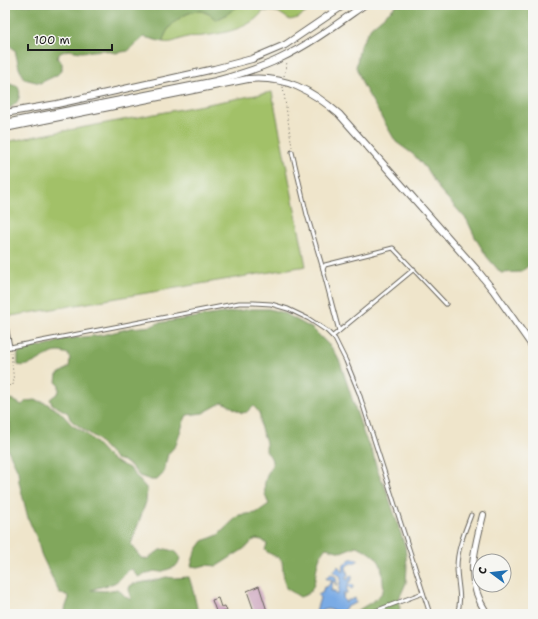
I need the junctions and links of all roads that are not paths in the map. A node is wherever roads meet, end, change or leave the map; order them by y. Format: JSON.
{"nodes":[{"id":1,"x":344,"y":5,"type":"edge"},
{"id":2,"x":364,"y":5,"type":"edge"},
{"id":3,"x":5,"y":112,"type":"edge"},
{"id":4,"x":5,"y":123,"type":"edge"},
{"id":5,"x":5,"y":128,"type":"edge"},
{"id":6,"x":292,"y":152,"type":"road end"},
{"id":7,"x":323,"y":269,"type":"junction"},
{"id":8,"x":414,"y":269,"type":"junction"},
{"id":9,"x":446,"y":304,"type":"dead end"},
{"id":10,"x":5,"y":320,"type":"edge"},
{"id":11,"x":338,"y":331,"type":"junction"},
{"id":12,"x":333,"y":336,"type":"junction"},
{"id":13,"x":10,"y":347,"type":"junction"},
{"id":14,"x":533,"y":347,"type":"edge"},
{"id":15,"x":5,"y":348,"type":"edge"},
{"id":16,"x":471,"y":515,"type":"dead end"},
{"id":17,"x":483,"y":515,"type":"dead end"},
{"id":18,"x":423,"y":593,"type":"junction"},
{"id":19,"x":367,"y":614,"type":"edge"},
{"id":20,"x":430,"y":614,"type":"edge"},
{"id":21,"x":457,"y":614,"type":"edge"},
{"id":22,"x":487,"y":614,"type":"edge"}],
"edges":[{"from":1,"to":3,"type":"street"},
{"from":2,"to":4,"type":"street"},
{"from":5,"to":14,"type":"street"},
{"from":6,"to":7,"type":"lane"},
{"from":7,"to":8,"type":"lane"},
{"from":7,"to":11,"type":"lane"},
{"from":8,"to":9,"type":"lane"},
{"from":8,"to":11,"type":"lane"},
{"from":10,"to":13,"type":"lane"},
{"from":11,"to":12,"type":"lane"},
{"from":12,"to":13,"type":"lane"},
{"from":12,"to":18,"type":"lane"},
{"from":13,"to":15,"type":"lane"},
{"from":16,"to":21,"type":"lane"},
{"from":17,"to":22,"type":"street"},
{"from":18,"to":19,"type":"lane"},
{"from":18,"to":20,"type":"lane"}]}
